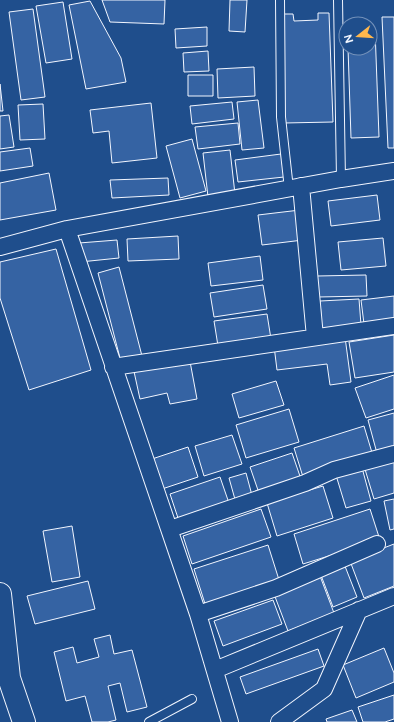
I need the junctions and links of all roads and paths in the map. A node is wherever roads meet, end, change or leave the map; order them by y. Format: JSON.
{"nodes":[{"id":1,"x":280,"y":0,"type":"edge"},
{"id":2,"x":338,"y":0,"type":"edge"},
{"id":3,"x":394,"y":171,"type":"edge"},
{"id":4,"x":341,"y":179,"type":"junction"},
{"id":5,"x":295,"y":187,"type":"junction"},
{"id":6,"x":67,"y":229,"type":"junction"},
{"id":7,"x":0,"y":246,"type":"edge"},
{"id":8,"x":394,"y":326,"type":"edge"},
{"id":9,"x":315,"y":338,"type":"junction"},
{"id":10,"x":113,"y":366,"type":"junction"},
{"id":11,"x":394,"y":454,"type":"edge"},
{"id":12,"x":170,"y":529,"type":"junction"},
{"id":13,"x":377,"y":544,"type":"dead end"},
{"id":14,"x":0,"y":594,"type":"edge"},
{"id":15,"x":394,"y":596,"type":"edge"},
{"id":16,"x":359,"y":610,"type":"junction"},
{"id":17,"x":198,"y":614,"type":"junction"},
{"id":18,"x":215,"y":670,"type":"junction"},
{"id":19,"x":4,"y":679,"type":"edge"},
{"id":20,"x":192,"y":699,"type":"dead end"},
{"id":21,"x":24,"y":722,"type":"edge"},
{"id":22,"x":149,"y":722,"type":"edge"},
{"id":23,"x":230,"y":722,"type":"edge"},
{"id":24,"x":279,"y":722,"type":"edge"}],
"edges":[{"from":1,"to":5,"type":"lane"},
{"from":2,"to":4,"type":"lane"},
{"from":3,"to":4,"type":"street"},
{"from":4,"to":5,"type":"street"},
{"from":5,"to":6,"type":"street"},
{"from":5,"to":9,"type":"street"},
{"from":6,"to":7,"type":"street"},
{"from":6,"to":10,"type":"street"},
{"from":8,"to":9,"type":"street"},
{"from":9,"to":10,"type":"street"},
{"from":10,"to":12,"type":"street"},
{"from":11,"to":12,"type":"street"},
{"from":12,"to":17,"type":"street"},
{"from":13,"to":17,"type":"street"},
{"from":14,"to":19,"type":"street"},
{"from":15,"to":16,"type":"street"},
{"from":16,"to":18,"type":"street"},
{"from":16,"to":24,"type":"street"},
{"from":17,"to":18,"type":"street"},
{"from":18,"to":23,"type":"street"},
{"from":19,"to":21,"type":"street"},
{"from":20,"to":22,"type":"lane"}]}
